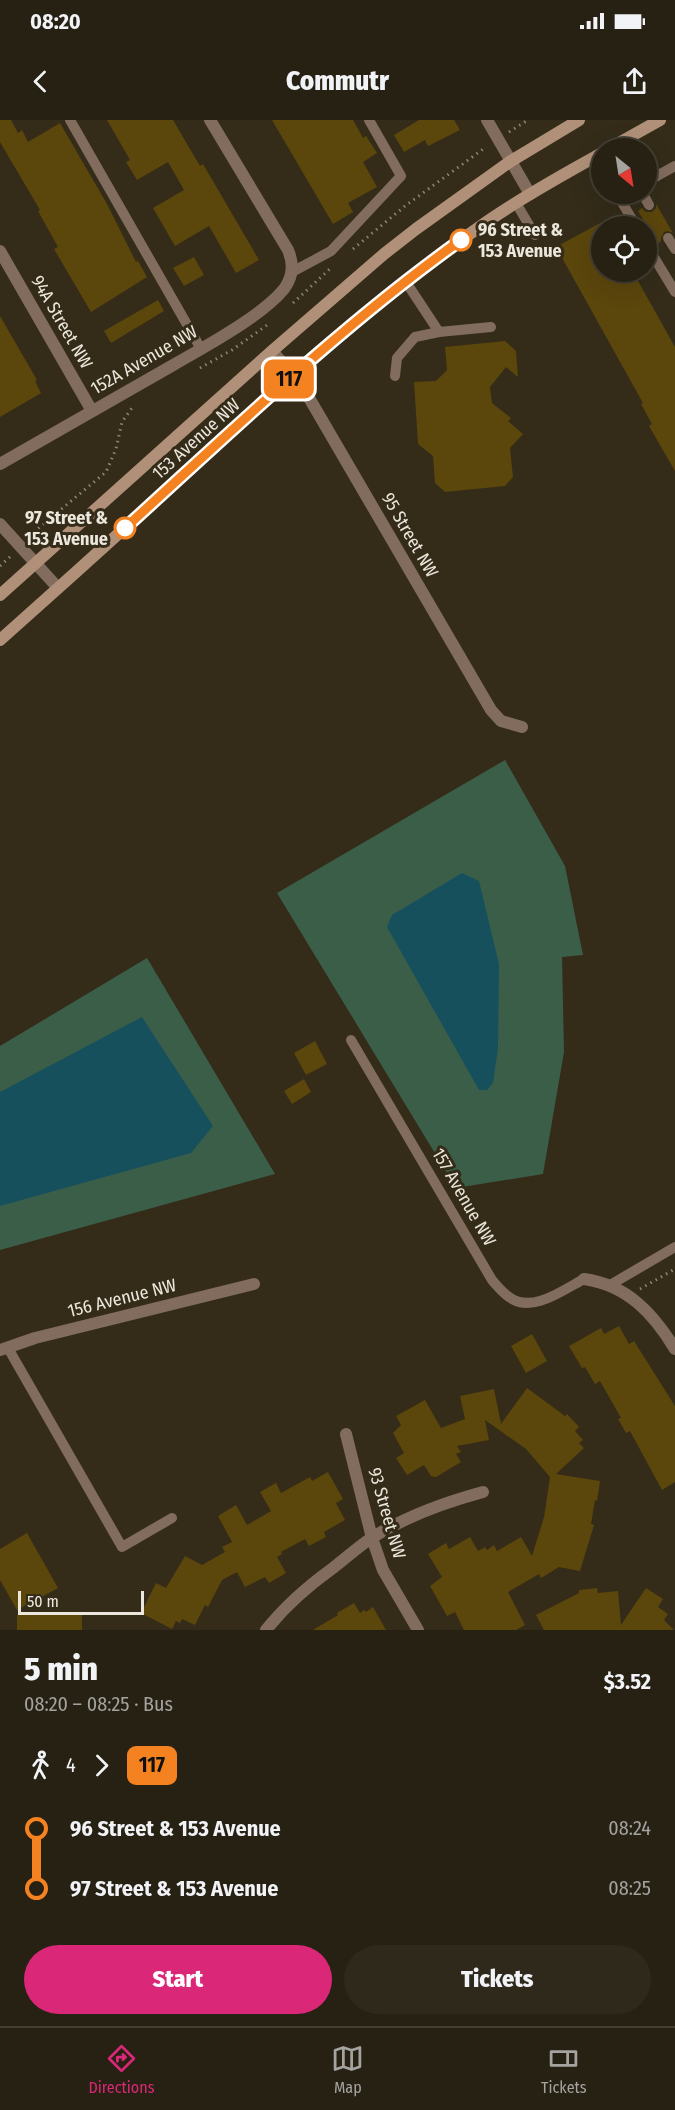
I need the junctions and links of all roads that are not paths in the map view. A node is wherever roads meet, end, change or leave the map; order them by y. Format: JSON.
{"nodes":[{"id":1,"x":70,"y":120,"type":"edge"},
{"id":2,"x":210,"y":120,"type":"edge"},
{"id":3,"x":369,"y":120,"type":"edge"},
{"id":4,"x":488,"y":120,"type":"edge"},
{"id":5,"x":579,"y":120,"type":"edge"},
{"id":6,"x":650,"y":120,"type":"edge"},
{"id":7,"x":660,"y":120,"type":"edge"},
{"id":8,"x":638,"y":133,"type":"junction"},
{"id":9,"x":629,"y":138,"type":"edge"},
{"id":10,"x":511,"y":161,"type":"junction"},
{"id":11,"x":591,"y":164,"type":"edge"},
{"id":12,"x":675,"y":166,"type":"edge"},
{"id":13,"x":657,"y":176,"type":"edge"},
{"id":14,"x":530,"y":194,"type":"junction"},
{"id":15,"x":516,"y":203,"type":"junction"},
{"id":16,"x":535,"y":235,"type":"dead end"},
{"id":17,"x":668,"y":238,"type":"dead end"},
{"id":18,"x":675,"y":249,"type":"edge"},
{"id":19,"x":0,"y":251,"type":"edge"},
{"id":20,"x":657,"y":260,"type":"edge"},
{"id":21,"x":292,"y":272,"type":"junction"},
{"id":22,"x":406,"y":282,"type":"junction"},
{"id":23,"x":674,"y":286,"type":"edge"},
{"id":24,"x":491,"y":327,"type":"dead end"},
{"id":25,"x":440,"y":332,"type":"junction"},
{"id":26,"x":201,"y":348,"type":"junction"},
{"id":27,"x":272,"y":351,"type":"junction"},
{"id":28,"x":293,"y":375,"type":"junction"},
{"id":29,"x":395,"y":376,"type":"dead end"},
{"id":30,"x":92,"y":411,"type":"junction"},
{"id":31,"x":0,"y":464,"type":"edge"},
{"id":32,"x":0,"y":524,"type":"edge"},
{"id":33,"x":35,"y":563,"type":"junction"},
{"id":34,"x":58,"y":588,"type":"junction"},
{"id":35,"x":0,"y":595,"type":"edge"},
{"id":36,"x":0,"y":640,"type":"edge"},
{"id":37,"x":522,"y":727,"type":"dead end"},
{"id":38,"x":351,"y":1040,"type":"dead end"},
{"id":39,"x":675,"y":1247,"type":"edge"},
{"id":40,"x":584,"y":1279,"type":"joint"},
{"id":41,"x":254,"y":1284,"type":"dead end"},
{"id":42,"x":610,"y":1285,"type":"junction"},
{"id":43,"x":4,"y":1349,"type":"edge"},
{"id":44,"x":675,"y":1349,"type":"edge"},
{"id":45,"x":346,"y":1434,"type":"dead end"},
{"id":46,"x":483,"y":1492,"type":"dead end"},
{"id":47,"x":172,"y":1518,"type":"dead end"},
{"id":48,"x":372,"y":1538,"type":"junction"},
{"id":49,"x":266,"y":1630,"type":"edge"},
{"id":50,"x":418,"y":1630,"type":"edge"}],
"edges":[{"from":1,"to":26,"type":"lane"},
{"from":2,"to":21,"type":"street"},
{"from":3,"to":21,"type":"lane"},
{"from":4,"to":10,"type":"street"},
{"from":5,"to":10,"type":"main road","name":"153 Avenue NW"},
{"from":6,"to":8,"type":"main road"},
{"from":7,"to":8,"type":"main road"},
{"from":8,"to":9,"type":"main road"},
{"from":10,"to":14,"type":"street"},
{"from":10,"to":27,"type":"main road","name":"153 Avenue NW"},
{"from":11,"to":14,"type":"main road","name":"153 Avenue NW"},
{"from":12,"to":13,"type":"lane"},
{"from":14,"to":15,"type":"main road","name":"153 Avenue NW"},
{"from":15,"to":16,"type":"lane"},
{"from":15,"to":22,"type":"main road","name":"153 Avenue NW"},
{"from":17,"to":18,"type":"lane"},
{"from":19,"to":30,"type":"street","name":"94A Street NW"},
{"from":20,"to":23,"type":"lane"},
{"from":21,"to":26,"type":"street","name":"152A Avenue NW"},
{"from":22,"to":25,"type":"lane"},
{"from":22,"to":28,"type":"main road","name":"153 Avenue NW"},
{"from":24,"to":25,"type":"lane"},
{"from":25,"to":29,"type":"lane"},
{"from":26,"to":30,"type":"street","name":"152A Avenue NW"},
{"from":27,"to":28,"type":"street","name":"95 Street NW"},
{"from":27,"to":33,"type":"main road","name":"153 Avenue NW"},
{"from":28,"to":34,"type":"main road","name":"153 Avenue NW"},
{"from":28,"to":37,"type":"street","name":"95 Street NW"},
{"from":30,"to":31,"type":"street","name":"152A Avenue NW"},
{"from":32,"to":33,"type":"street"},
{"from":33,"to":34,"type":"street"},
{"from":33,"to":35,"type":"main road","name":"153 Avenue NW"},
{"from":34,"to":36,"type":"main road","name":"153 Avenue NW"},
{"from":38,"to":40,"type":"lane","name":"157 Avenue NW"},
{"from":39,"to":42,"type":"lane"},
{"from":40,"to":42,"type":"street"},
{"from":41,"to":43,"type":"street","name":"156 Avenue NW"},
{"from":42,"to":44,"type":"street"},
{"from":43,"to":47,"type":"lane"},
{"from":45,"to":48,"type":"street","name":"93 Street NW"},
{"from":46,"to":48,"type":"street"},
{"from":48,"to":49,"type":"street"},
{"from":48,"to":50,"type":"street","name":"93 Street NW"}]}
